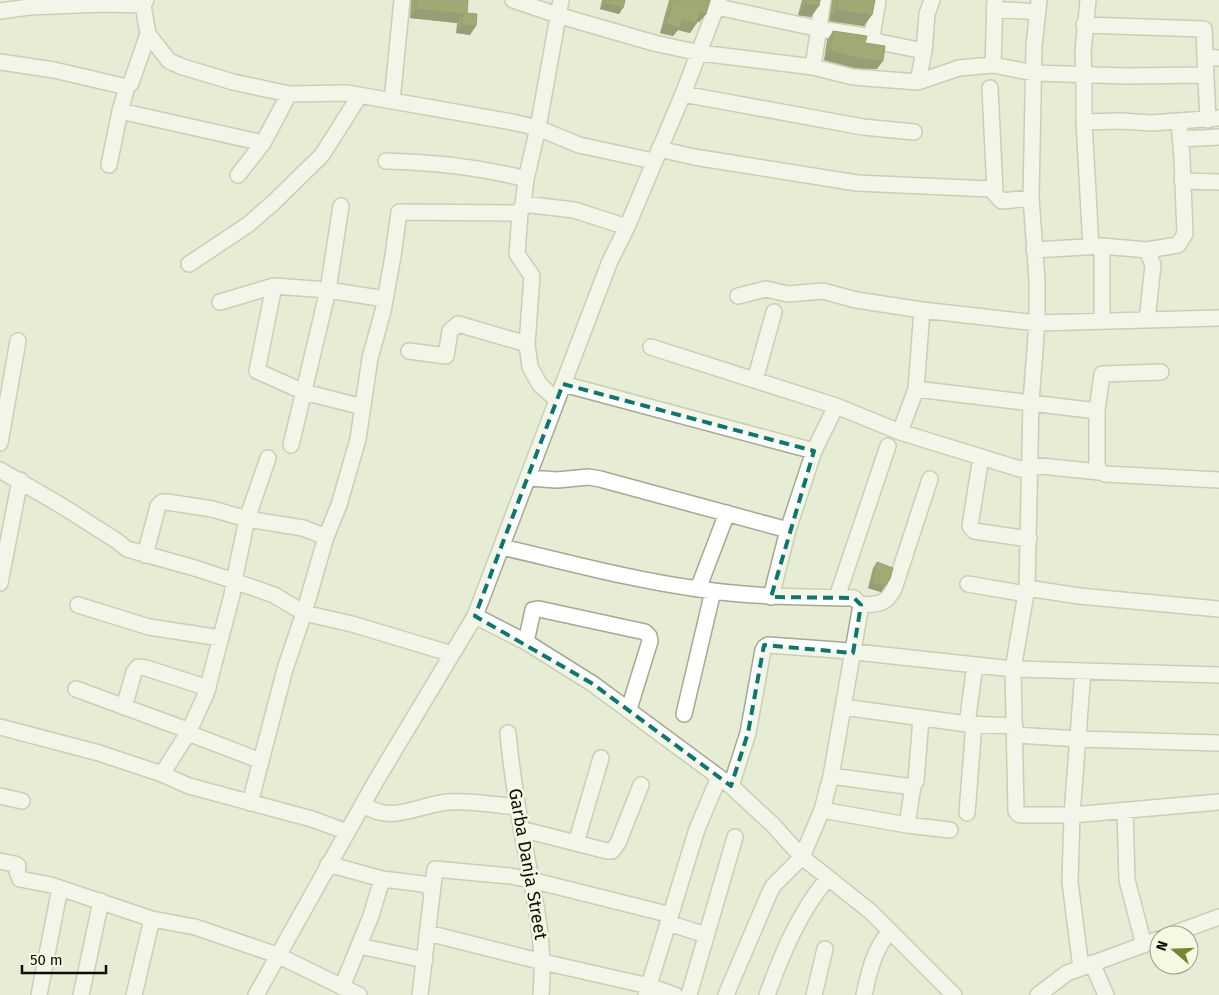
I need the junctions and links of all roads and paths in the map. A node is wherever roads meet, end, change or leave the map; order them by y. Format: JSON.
{"nodes":[{"id":1,"x":402,"y":0,"type":"edge"},
{"id":2,"x":513,"y":0,"type":"edge"},
{"id":3,"x":561,"y":0,"type":"edge"},
{"id":4,"x":823,"y":0,"type":"edge"},
{"id":5,"x":878,"y":0,"type":"edge"},
{"id":6,"x":932,"y":0,"type":"edge"},
{"id":7,"x":1088,"y":0,"type":"edge"},
{"id":8,"x":102,"y":2,"type":"edge"},
{"id":9,"x":144,"y":2,"type":"edge"},
{"id":10,"x":718,"y":4,"type":"edge"},
{"id":11,"x":994,"y":4,"type":"edge"},
{"id":12,"x":1038,"y":6,"type":"edge"},
{"id":13,"x":0,"y":11,"type":"edge"},
{"id":14,"x":557,"y":15,"type":"junction"},
{"id":15,"x":1084,"y":25,"type":"junction"},
{"id":16,"x":820,"y":29,"type":"junction"},
{"id":17,"x":148,"y":34,"type":"junction"},
{"id":18,"x":872,"y":37,"type":"junction"},
{"id":19,"x":924,"y":50,"type":"junction"},
{"id":20,"x":700,"y":53,"type":"junction"},
{"id":21,"x":1212,"y":57,"type":"edge"},
{"id":22,"x":0,"y":62,"type":"edge"},
{"id":23,"x":993,"y":65,"type":"junction"},
{"id":24,"x":813,"y":67,"type":"junction"},
{"id":25,"x":1034,"y":73,"type":"junction"},
{"id":26,"x":1084,"y":74,"type":"junction"},
{"id":27,"x":1205,"y":75,"type":"junction"},
{"id":28,"x":918,"y":82,"type":"junction"},
{"id":29,"x":127,"y":87,"type":"junction"},
{"id":30,"x":990,"y":88,"type":"dead end"},
{"id":31,"x":289,"y":94,"type":"junction"},
{"id":32,"x":683,"y":94,"type":"junction"},
{"id":33,"x":360,"y":95,"type":"junction"},
{"id":34,"x":392,"y":101,"type":"junction"},
{"id":35,"x":120,"y":111,"type":"junction"},
{"id":36,"x":1213,"y":119,"type":"edge"},
{"id":37,"x":1084,"y":122,"type":"junction"},
{"id":38,"x":1179,"y":122,"type":"junction"},
{"id":39,"x":538,"y":128,"type":"junction"},
{"id":40,"x":914,"y":132,"type":"dead end"},
{"id":41,"x":1219,"y":137,"type":"edge"},
{"id":42,"x":1181,"y":140,"type":"junction"},
{"id":43,"x":263,"y":143,"type":"junction"},
{"id":44,"x":656,"y":155,"type":"junction"},
{"id":45,"x":386,"y":161,"type":"dead end"},
{"id":46,"x":109,"y":165,"type":"dead end"},
{"id":47,"x":238,"y":175,"type":"dead end"},
{"id":48,"x":526,"y":179,"type":"junction"},
{"id":49,"x":1182,"y":181,"type":"junction"},
{"id":50,"x":1219,"y":182,"type":"edge"},
{"id":51,"x":995,"y":192,"type":"junction"},
{"id":52,"x":1031,"y":198,"type":"junction"},
{"id":53,"x":341,"y":206,"type":"dead end"},
{"id":54,"x":521,"y":208,"type":"junction"},
{"id":55,"x":627,"y":227,"type":"junction"},
{"id":56,"x":1096,"y":247,"type":"junction"},
{"id":57,"x":1034,"y":250,"type":"junction"},
{"id":58,"x":1147,"y":250,"type":"junction"},
{"id":59,"x":189,"y":264,"type":"dead end"},
{"id":60,"x":274,"y":286,"type":"junction"},
{"id":61,"x":328,"y":290,"type":"junction"},
{"id":62,"x":738,"y":296,"type":"dead end"},
{"id":63,"x":385,"y":299,"type":"junction"},
{"id":64,"x":220,"y":302,"type":"dead end"},
{"id":65,"x":922,"y":310,"type":"junction"},
{"id":66,"x":774,"y":312,"type":"dead end"},
{"id":67,"x":1219,"y":318,"type":"edge"},
{"id":68,"x":1147,"y":320,"type":"junction"},
{"id":69,"x":1102,"y":321,"type":"junction"},
{"id":70,"x":1037,"y":323,"type":"junction"},
{"id":71,"x":18,"y":341,"type":"dead end"},
{"id":72,"x":527,"y":344,"type":"junction"},
{"id":73,"x":651,"y":347,"type":"dead end"},
{"id":74,"x":409,"y":351,"type":"dead end"},
{"id":75,"x":1162,"y":372,"type":"dead end"},
{"id":76,"x":755,"y":380,"type":"junction"},
{"id":77,"x":563,"y":384,"type":"junction"},
{"id":78,"x":916,"y":389,"type":"junction"},
{"id":79,"x":304,"y":392,"type":"junction"},
{"id":80,"x":557,"y":400,"type":"junction"},
{"id":81,"x":1031,"y":402,"type":"junction"},
{"id":82,"x":836,"y":406,"type":"junction"},
{"id":83,"x":363,"y":408,"type":"junction"},
{"id":84,"x":1097,"y":411,"type":"junction"},
{"id":85,"x":900,"y":432,"type":"junction"},
{"id":86,"x":0,"y":443,"type":"edge"},
{"id":87,"x":291,"y":445,"type":"dead end"},
{"id":88,"x":888,"y":446,"type":"dead end"},
{"id":89,"x":814,"y":451,"type":"junction"},
{"id":90,"x":981,"y":457,"type":"junction"},
{"id":91,"x":268,"y":458,"type":"dead end"},
{"id":92,"x":1030,"y":469,"type":"junction"},
{"id":93,"x":0,"y":470,"type":"edge"},
{"id":94,"x":1100,"y":472,"type":"junction"},
{"id":95,"x":528,"y":478,"type":"junction"},
{"id":96,"x":930,"y":479,"type":"dead end"},
{"id":97,"x":20,"y":480,"type":"junction"},
{"id":98,"x":1219,"y":480,"type":"edge"},
{"id":99,"x":727,"y":513,"type":"junction"},
{"id":100,"x":247,"y":519,"type":"junction"},
{"id":101,"x":788,"y":530,"type":"junction"},
{"id":102,"x":326,"y":537,"type":"junction"},
{"id":103,"x":1029,"y":539,"type":"junction"},
{"id":104,"x":502,"y":547,"type":"junction"},
{"id":105,"x":145,"y":555,"type":"junction"},
{"id":106,"x":234,"y":581,"type":"junction"},
{"id":107,"x":0,"y":583,"type":"edge"},
{"id":108,"x":968,"y":584,"type":"dead end"},
{"id":109,"x":705,"y":590,"type":"junction"},
{"id":110,"x":1026,"y":591,"type":"junction"},
{"id":111,"x":771,"y":597,"type":"junction"},
{"id":112,"x":837,"y":598,"type":"junction"},
{"id":113,"x":78,"y":605,"type":"dead end"},
{"id":114,"x":861,"y":605,"type":"junction"},
{"id":115,"x":1219,"y":609,"type":"edge"},
{"id":116,"x":304,"y":613,"type":"junction"},
{"id":117,"x":475,"y":616,"type":"junction"},
{"id":118,"x":221,"y":638,"type":"junction"},
{"id":119,"x":526,"y":642,"type":"junction"},
{"id":120,"x":853,"y":653,"type":"junction"},
{"id":121,"x":452,"y":654,"type":"junction"},
{"id":122,"x":975,"y":665,"type":"junction"},
{"id":123,"x":1013,"y":669,"type":"junction"},
{"id":124,"x":1083,"y":671,"type":"junction"},
{"id":125,"x":1219,"y":675,"type":"edge"},
{"id":126,"x":208,"y":688,"type":"junction"},
{"id":127,"x":76,"y":689,"type":"dead end"},
{"id":128,"x":124,"y":707,"type":"junction"},
{"id":129,"x":843,"y":708,"type":"junction"},
{"id":130,"x":629,"y":709,"type":"junction"},
{"id":131,"x":684,"y":714,"type":"dead end"},
{"id":132,"x":921,"y":718,"type":"junction"},
{"id":133,"x":970,"y":724,"type":"junction"},
{"id":134,"x":0,"y":727,"type":"edge"},
{"id":135,"x":1015,"y":731,"type":"junction"},
{"id":136,"x":189,"y":732,"type":"junction"},
{"id":137,"x":508,"y":733,"type":"dead end"},
{"id":138,"x":1078,"y":739,"type":"junction"},
{"id":139,"x":1219,"y":743,"type":"edge"},
{"id":140,"x":601,"y":758,"type":"dead end"},
{"id":141,"x":261,"y":761,"type":"junction"},
{"id":142,"x":162,"y":774,"type":"junction"},
{"id":143,"x":831,"y":776,"type":"junction"},
{"id":144,"x":725,"y":781,"type":"junction"},
{"id":145,"x":641,"y":785,"type":"dead end"},
{"id":146,"x":913,"y":786,"type":"junction"},
{"id":147,"x":0,"y":796,"type":"edge"},
{"id":148,"x":22,"y":801,"type":"dead end"},
{"id":149,"x":1219,"y":802,"type":"edge"},
{"id":150,"x":250,"y":803,"type":"junction"},
{"id":151,"x":362,"y":804,"type":"junction"},
{"id":152,"x":517,"y":807,"type":"junction"},
{"id":153,"x":822,"y":810,"type":"junction"},
{"id":154,"x":1125,"y":810,"type":"junction"},
{"id":155,"x":967,"y":813,"type":"dead end"},
{"id":156,"x":1072,"y":815,"type":"junction"},
{"id":157,"x":907,"y":825,"type":"junction"},
{"id":158,"x":521,"y":829,"type":"junction"},
{"id":159,"x":950,"y":830,"type":"dead end"},
{"id":160,"x":347,"y":832,"type":"junction"},
{"id":161,"x":735,"y":837,"type":"dead end"},
{"id":162,"x":576,"y":843,"type":"junction"},
{"id":163,"x":802,"y":857,"type":"junction"},
{"id":164,"x":0,"y":861,"type":"edge"},
{"id":165,"x":328,"y":864,"type":"junction"},
{"id":166,"x":828,"y":878,"type":"junction"},
{"id":167,"x":382,"y":879,"type":"junction"},
{"id":168,"x":531,"y":880,"type":"junction"},
{"id":169,"x":60,"y":888,"type":"junction"},
{"id":170,"x":431,"y":891,"type":"junction"},
{"id":171,"x":101,"y":901,"type":"junction"},
{"id":172,"x":1219,"y":917,"type":"edge"},
{"id":173,"x":152,"y":919,"type":"junction"},
{"id":174,"x":670,"y":919,"type":"junction"},
{"id":175,"x":1197,"y":925,"type":"edge"},
{"id":176,"x":890,"y":931,"type":"junction"},
{"id":177,"x":428,"y":933,"type":"junction"},
{"id":178,"x":706,"y":935,"type":"junction"},
{"id":179,"x":1149,"y":942,"type":"edge"},
{"id":180,"x":1144,"y":944,"type":"junction"},
{"id":181,"x":359,"y":946,"type":"junction"},
{"id":182,"x":825,"y":950,"type":"dead end"},
{"id":183,"x":278,"y":956,"type":"junction"},
{"id":184,"x":425,"y":960,"type":"junction"},
{"id":185,"x":543,"y":962,"type":"junction"},
{"id":186,"x":1087,"y":965,"type":"junction"},
{"id":187,"x":342,"y":987,"type":"junction"},
{"id":188,"x":647,"y":990,"type":"edge"},
{"id":189,"x":39,"y":995,"type":"edge"},
{"id":190,"x":82,"y":995,"type":"edge"},
{"id":191,"x":134,"y":995,"type":"edge"},
{"id":192,"x":256,"y":995,"type":"edge"},
{"id":193,"x":359,"y":995,"type":"edge"},
{"id":194,"x":420,"y":995,"type":"edge"},
{"id":195,"x":541,"y":995,"type":"edge"},
{"id":196,"x":675,"y":995,"type":"edge"},
{"id":197,"x":689,"y":995,"type":"edge"},
{"id":198,"x":726,"y":995,"type":"edge"},
{"id":199,"x":767,"y":995,"type":"edge"},
{"id":200,"x":814,"y":995,"type":"edge"},
{"id":201,"x":864,"y":995,"type":"edge"},
{"id":202,"x":954,"y":995,"type":"edge"},
{"id":203,"x":1038,"y":995,"type":"edge"},
{"id":204,"x":1106,"y":995,"type":"edge"}],
"edges":[{"from":1,"to":34,"type":"street"},
{"from":2,"to":14,"type":"street"},
{"from":3,"to":14,"type":"street"},
{"from":4,"to":16,"type":"street"},
{"from":5,"to":18,"type":"street"},
{"from":6,"to":19,"type":"street"},
{"from":7,"to":15,"type":"street"},
{"from":8,"to":9,"type":"street"},
{"from":8,"to":13,"type":"street"},
{"from":9,"to":17,"type":"street"},
{"from":10,"to":16,"type":"street"},
{"from":10,"to":20,"type":"street"},
{"from":11,"to":12,"type":"street"},
{"from":11,"to":23,"type":"street"},
{"from":12,"to":25,"type":"street"},
{"from":14,"to":20,"type":"street"},
{"from":14,"to":39,"type":"street"},
{"from":15,"to":21,"type":"street"},
{"from":15,"to":26,"type":"street"},
{"from":16,"to":18,"type":"street"},
{"from":16,"to":24,"type":"street"},
{"from":17,"to":29,"type":"street"},
{"from":17,"to":31,"type":"street"},
{"from":18,"to":19,"type":"street"},
{"from":19,"to":28,"type":"street"},
{"from":20,"to":24,"type":"street"},
{"from":20,"to":32,"type":"street"},
{"from":21,"to":27,"type":"street"},
{"from":22,"to":29,"type":"street"},
{"from":23,"to":25,"type":"street"},
{"from":23,"to":28,"type":"street"},
{"from":24,"to":28,"type":"street"},
{"from":25,"to":26,"type":"street"},
{"from":25,"to":52,"type":"street"},
{"from":26,"to":27,"type":"street"},
{"from":26,"to":37,"type":"street"},
{"from":27,"to":36,"type":"street"},
{"from":29,"to":35,"type":"street"},
{"from":30,"to":51,"type":"street"},
{"from":31,"to":33,"type":"street"},
{"from":31,"to":43,"type":"street"},
{"from":32,"to":40,"type":"street"},
{"from":32,"to":44,"type":"street"},
{"from":33,"to":34,"type":"street"},
{"from":33,"to":59,"type":"street"},
{"from":34,"to":39,"type":"street"},
{"from":35,"to":43,"type":"street"},
{"from":35,"to":46,"type":"street"},
{"from":36,"to":38,"type":"street"},
{"from":37,"to":38,"type":"street"},
{"from":37,"to":56,"type":"street"},
{"from":38,"to":42,"type":"street"},
{"from":39,"to":44,"type":"street"},
{"from":39,"to":48,"type":"street"},
{"from":41,"to":42,"type":"street"},
{"from":42,"to":49,"type":"street"},
{"from":43,"to":47,"type":"street"},
{"from":44,"to":51,"type":"street"},
{"from":44,"to":55,"type":"street"},
{"from":45,"to":48,"type":"street"},
{"from":48,"to":54,"type":"street"},
{"from":49,"to":50,"type":"street"},
{"from":49,"to":58,"type":"street"},
{"from":51,"to":52,"type":"street"},
{"from":52,"to":57,"type":"street"},
{"from":53,"to":61,"type":"street"},
{"from":54,"to":55,"type":"street"},
{"from":54,"to":63,"type":"street"},
{"from":54,"to":72,"type":"street"},
{"from":55,"to":77,"type":"street"},
{"from":56,"to":57,"type":"street"},
{"from":56,"to":58,"type":"street"},
{"from":56,"to":69,"type":"street"},
{"from":57,"to":70,"type":"street"},
{"from":58,"to":68,"type":"street"},
{"from":60,"to":61,"type":"street"},
{"from":60,"to":64,"type":"street"},
{"from":60,"to":79,"type":"street"},
{"from":61,"to":63,"type":"street"},
{"from":61,"to":79,"type":"street"},
{"from":62,"to":65,"type":"street"},
{"from":63,"to":83,"type":"street"},
{"from":65,"to":70,"type":"street"},
{"from":65,"to":78,"type":"street"},
{"from":66,"to":76,"type":"street"},
{"from":67,"to":68,"type":"street"},
{"from":68,"to":69,"type":"street"},
{"from":69,"to":70,"type":"street"},
{"from":70,"to":81,"type":"street"},
{"from":71,"to":86,"type":"street"},
{"from":72,"to":74,"type":"street"},
{"from":72,"to":80,"type":"street"},
{"from":73,"to":76,"type":"street"},
{"from":75,"to":84,"type":"street"},
{"from":76,"to":82,"type":"street"},
{"from":77,"to":80,"type":"street"},
{"from":77,"to":89,"type":"street"},
{"from":78,"to":81,"type":"street"},
{"from":78,"to":85,"type":"street"},
{"from":79,"to":83,"type":"street"},
{"from":79,"to":87,"type":"street"},
{"from":80,"to":95,"type":"street"},
{"from":81,"to":84,"type":"street"},
{"from":81,"to":92,"type":"street"},
{"from":82,"to":85,"type":"street"},
{"from":82,"to":89,"type":"street"},
{"from":83,"to":102,"type":"street"},
{"from":84,"to":94,"type":"street"},
{"from":85,"to":90,"type":"street"},
{"from":88,"to":112,"type":"street"},
{"from":89,"to":101,"type":"street"},
{"from":90,"to":92,"type":"street"},
{"from":90,"to":103,"type":"street"},
{"from":91,"to":100,"type":"street"},
{"from":92,"to":94,"type":"street"},
{"from":92,"to":103,"type":"street"},
{"from":93,"to":97,"type":"street"},
{"from":94,"to":98,"type":"street"},
{"from":95,"to":99,"type":"street"},
{"from":95,"to":104,"type":"street"},
{"from":96,"to":114,"type":"street"},
{"from":97,"to":105,"type":"street"},
{"from":97,"to":107,"type":"street"},
{"from":99,"to":101,"type":"street"},
{"from":99,"to":109,"type":"street"},
{"from":100,"to":102,"type":"street"},
{"from":100,"to":105,"type":"street"},
{"from":100,"to":106,"type":"street"},
{"from":101,"to":111,"type":"street"},
{"from":102,"to":116,"type":"street"},
{"from":103,"to":110,"type":"street"},
{"from":104,"to":109,"type":"street"},
{"from":104,"to":117,"type":"street"},
{"from":105,"to":106,"type":"street"},
{"from":106,"to":116,"type":"street"},
{"from":106,"to":118,"type":"street"},
{"from":108,"to":110,"type":"street"},
{"from":109,"to":111,"type":"street"},
{"from":109,"to":131,"type":"street"},
{"from":110,"to":115,"type":"street"},
{"from":110,"to":123,"type":"street"},
{"from":111,"to":112,"type":"street"},
{"from":112,"to":114,"type":"street"},
{"from":113,"to":118,"type":"street"},
{"from":114,"to":120,"type":"street"},
{"from":116,"to":121,"type":"street"},
{"from":116,"to":141,"type":"street"},
{"from":117,"to":119,"type":"street"},
{"from":117,"to":121,"type":"street"},
{"from":118,"to":126,"type":"street"},
{"from":119,"to":130,"type":"street"},
{"from":119,"to":130,"type":"street"},
{"from":120,"to":122,"type":"street"},
{"from":120,"to":129,"type":"street"},
{"from":120,"to":144,"type":"street"},
{"from":121,"to":151,"type":"street"},
{"from":122,"to":123,"type":"street"},
{"from":122,"to":133,"type":"street"},
{"from":123,"to":124,"type":"street"},
{"from":123,"to":135,"type":"street"},
{"from":124,"to":125,"type":"street"},
{"from":124,"to":138,"type":"street"},
{"from":126,"to":128,"type":"street"},
{"from":126,"to":136,"type":"street"},
{"from":127,"to":128,"type":"street"},
{"from":128,"to":136,"type":"street"},
{"from":129,"to":132,"type":"street"},
{"from":129,"to":143,"type":"street"},
{"from":130,"to":144,"type":"street"},
{"from":132,"to":133,"type":"street"},
{"from":132,"to":146,"type":"street"},
{"from":133,"to":135,"type":"street"},
{"from":133,"to":155,"type":"street"},
{"from":134,"to":142,"type":"street"},
{"from":135,"to":138,"type":"street"},
{"from":135,"to":156,"type":"street"},
{"from":136,"to":141,"type":"street"},
{"from":136,"to":142,"type":"street"},
{"from":137,"to":152,"type":"street","name":"Garba Danja Street"},
{"from":138,"to":139,"type":"street"},
{"from":138,"to":156,"type":"street"},
{"from":140,"to":162,"type":"street"},
{"from":141,"to":150,"type":"street"},
{"from":142,"to":150,"type":"street"},
{"from":143,"to":146,"type":"street"},
{"from":143,"to":153,"type":"street"},
{"from":144,"to":163,"type":"street"},
{"from":144,"to":174,"type":"street"},
{"from":145,"to":162,"type":"street"},
{"from":146,"to":157,"type":"street"},
{"from":147,"to":148,"type":"street"},
{"from":149,"to":154,"type":"street"},
{"from":150,"to":160,"type":"street"},
{"from":151,"to":152,"type":"street"},
{"from":151,"to":160,"type":"street"},
{"from":152,"to":158,"type":"street","name":"Garba Danja Street"},
{"from":153,"to":157,"type":"street"},
{"from":153,"to":163,"type":"street"},
{"from":154,"to":156,"type":"street"},
{"from":154,"to":180,"type":"street"},
{"from":156,"to":186,"type":"street"},
{"from":157,"to":159,"type":"street"},
{"from":158,"to":162,"type":"street"},
{"from":158,"to":168,"type":"street","name":"Garba Danja Street"},
{"from":160,"to":165,"type":"street"},
{"from":161,"to":178,"type":"street"},
{"from":163,"to":166,"type":"street"},
{"from":163,"to":198,"type":"street"},
{"from":164,"to":169,"type":"street"},
{"from":165,"to":167,"type":"street"},
{"from":165,"to":183,"type":"street"},
{"from":166,"to":176,"type":"street"},
{"from":166,"to":199,"type":"street"},
{"from":167,"to":170,"type":"street"},
{"from":167,"to":181,"type":"street"},
{"from":168,"to":170,"type":"street"},
{"from":168,"to":174,"type":"street"},
{"from":168,"to":185,"type":"street","name":"Garba Danja Street"},
{"from":169,"to":171,"type":"street"},
{"from":169,"to":189,"type":"street"},
{"from":170,"to":177,"type":"street"},
{"from":171,"to":173,"type":"street"},
{"from":171,"to":190,"type":"street"},
{"from":172,"to":175,"type":"street"},
{"from":173,"to":183,"type":"street"},
{"from":173,"to":191,"type":"street"},
{"from":174,"to":178,"type":"street"},
{"from":174,"to":188,"type":"street"},
{"from":176,"to":201,"type":"street"},
{"from":176,"to":202,"type":"street"},
{"from":177,"to":184,"type":"street"},
{"from":177,"to":185,"type":"street"},
{"from":178,"to":197,"type":"street"},
{"from":179,"to":180,"type":"street"},
{"from":180,"to":186,"type":"street"},
{"from":181,"to":184,"type":"street"},
{"from":181,"to":187,"type":"street"},
{"from":182,"to":200,"type":"street"},
{"from":183,"to":187,"type":"street"},
{"from":183,"to":192,"type":"street"},
{"from":184,"to":194,"type":"street"},
{"from":185,"to":188,"type":"street"},
{"from":185,"to":195,"type":"street","name":"Garba Danja Street"},
{"from":186,"to":203,"type":"street"},
{"from":186,"to":204,"type":"street"},
{"from":187,"to":193,"type":"street"},
{"from":188,"to":196,"type":"street"}]}
